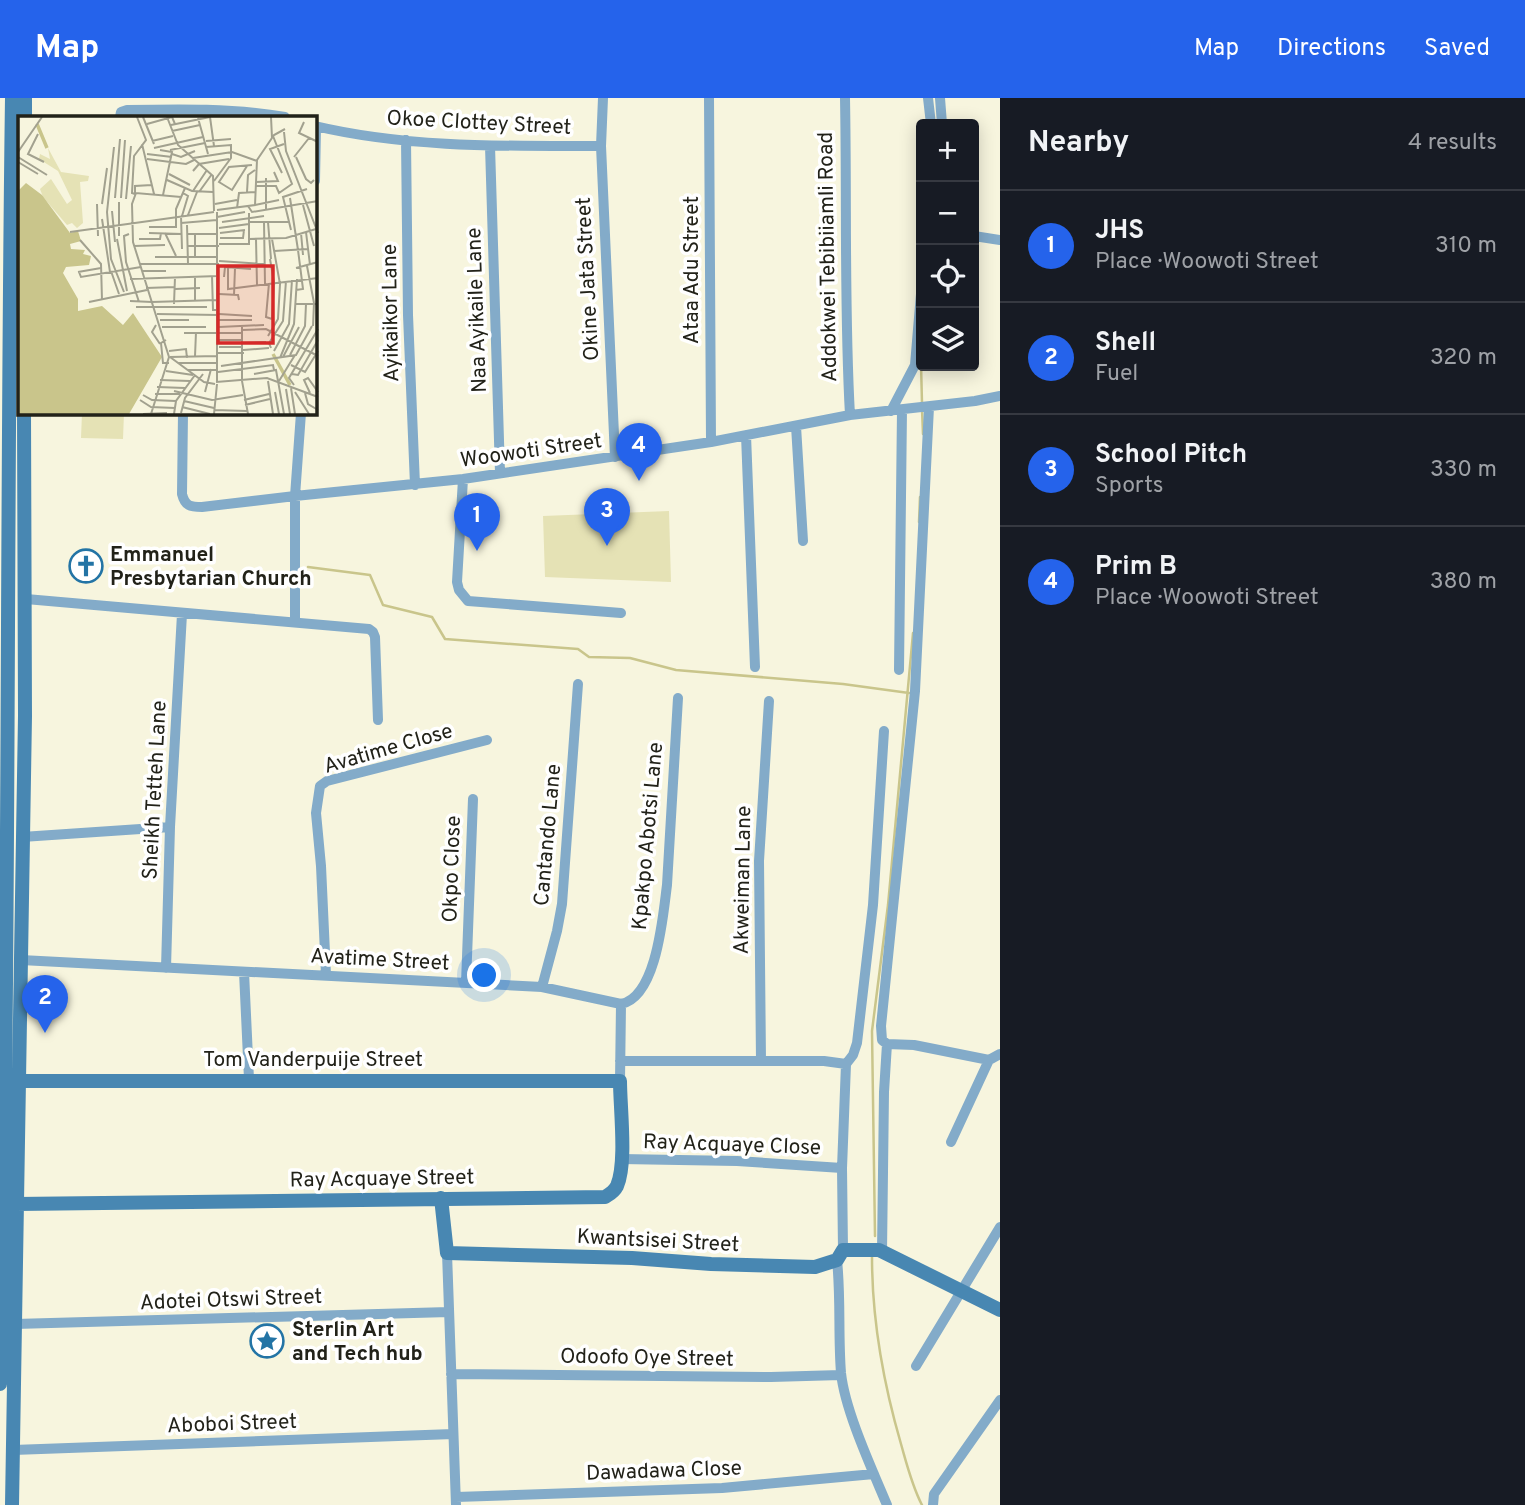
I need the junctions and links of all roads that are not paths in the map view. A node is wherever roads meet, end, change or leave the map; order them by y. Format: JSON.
{"nodes":[{"id":1,"x":12,"y":98,"type":"edge"},
{"id":2,"x":25,"y":98,"type":"edge"},
{"id":3,"x":603,"y":98,"type":"edge"},
{"id":4,"x":709,"y":98,"type":"edge"},
{"id":5,"x":845,"y":98,"type":"edge"},
{"id":6,"x":928,"y":98,"type":"edge"},
{"id":7,"x":940,"y":98,"type":"edge"},
{"id":8,"x":179,"y":113,"type":"edge"},
{"id":9,"x":25,"y":116,"type":"edge"},
{"id":10,"x":120,"y":116,"type":"edge"},
{"id":11,"x":279,"y":116,"type":"edge"},
{"id":12,"x":930,"y":119,"type":"edge"},
{"id":13,"x":942,"y":119,"type":"edge"},
{"id":14,"x":317,"y":126,"type":"edge"},
{"id":15,"x":407,"y":141,"type":"junction"},
{"id":16,"x":490,"y":146,"type":"junction"},
{"id":17,"x":601,"y":146,"type":"junction"},
{"id":18,"x":979,"y":237,"type":"edge"},
{"id":19,"x":1000,"y":240,"type":"edge"},
{"id":20,"x":5,"y":270,"type":"edge"},
{"id":21,"x":14,"y":295,"type":"edge"},
{"id":22,"x":919,"y":308,"type":"edge"},
{"id":23,"x":1000,"y":396,"type":"edge"},
{"id":24,"x":926,"y":407,"type":"junction"},
{"id":25,"x":902,"y":410,"type":"junction"},
{"id":26,"x":24,"y":415,"type":"edge"},
{"id":27,"x":183,"y":415,"type":"edge"},
{"id":28,"x":301,"y":415,"type":"edge"},
{"id":29,"x":849,"y":415,"type":"junction"},
{"id":30,"x":796,"y":426,"type":"junction"},
{"id":31,"x":746,"y":435,"type":"junction"},
{"id":32,"x":711,"y":442,"type":"junction"},
{"id":33,"x":615,"y":457,"type":"junction"},
{"id":34,"x":500,"y":473,"type":"junction"},
{"id":35,"x":463,"y":480,"type":"junction"},
{"id":36,"x":415,"y":485,"type":"junction"},
{"id":37,"x":295,"y":496,"type":"junction"},
{"id":38,"x":803,"y":541,"type":"dead end"},
{"id":39,"x":26,"y":599,"type":"junction"},
{"id":40,"x":621,"y":613,"type":"dead end"},
{"id":41,"x":182,"y":614,"type":"junction"},
{"id":42,"x":295,"y":622,"type":"junction"},
{"id":43,"x":755,"y":667,"type":"dead end"},
{"id":44,"x":899,"y":670,"type":"dead end"},
{"id":45,"x":578,"y":684,"type":"dead end"},
{"id":46,"x":678,"y":698,"type":"dead end"},
{"id":47,"x":769,"y":701,"type":"dead end"},
{"id":48,"x":4,"y":715,"type":"edge"},
{"id":49,"x":25,"y":716,"type":"junction"},
{"id":50,"x":379,"y":720,"type":"dead end"},
{"id":51,"x":884,"y":731,"type":"dead end"},
{"id":52,"x":487,"y":740,"type":"dead end"},
{"id":53,"x":473,"y":799,"type":"dead end"},
{"id":54,"x":170,"y":827,"type":"junction"},
{"id":55,"x":22,"y":837,"type":"junction"},
{"id":56,"x":4,"y":900,"type":"edge"},
{"id":57,"x":21,"y":960,"type":"junction"},
{"id":58,"x":166,"y":968,"type":"junction"},
{"id":59,"x":244,"y":972,"type":"junction"},
{"id":60,"x":326,"y":975,"type":"junction"},
{"id":61,"x":4,"y":981,"type":"edge"},
{"id":62,"x":466,"y":982,"type":"junction"},
{"id":63,"x":542,"y":987,"type":"junction"},
{"id":64,"x":621,"y":1004,"type":"junction"},
{"id":65,"x":887,"y":1044,"type":"junction"},
{"id":66,"x":1000,"y":1054,"type":"edge"},
{"id":67,"x":761,"y":1060,"type":"junction"},
{"id":68,"x":985,"y":1060,"type":"junction"},
{"id":69,"x":620,"y":1061,"type":"junction"},
{"id":70,"x":846,"y":1064,"type":"junction"},
{"id":71,"x":248,"y":1079,"type":"junction"},
{"id":72,"x":13,"y":1081,"type":"junction"},
{"id":73,"x":620,"y":1081,"type":"junction"},
{"id":74,"x":2,"y":1118,"type":"edge"},
{"id":75,"x":951,"y":1142,"type":"dead end"},
{"id":76,"x":621,"y":1159,"type":"junction"},
{"id":77,"x":842,"y":1168,"type":"junction"},
{"id":78,"x":441,"y":1198,"type":"junction"},
{"id":79,"x":16,"y":1204,"type":"junction"},
{"id":80,"x":1000,"y":1227,"type":"edge"},
{"id":81,"x":881,"y":1251,"type":"junction"},
{"id":82,"x":447,"y":1253,"type":"junction"},
{"id":83,"x":840,"y":1255,"type":"junction"},
{"id":84,"x":960,"y":1290,"type":"junction"},
{"id":85,"x":1,"y":1310,"type":"edge"},
{"id":86,"x":1000,"y":1310,"type":"edge"},
{"id":87,"x":449,"y":1312,"type":"junction"},
{"id":88,"x":15,"y":1324,"type":"junction"},
{"id":89,"x":916,"y":1366,"type":"dead end"},
{"id":90,"x":452,"y":1374,"type":"junction"},
{"id":91,"x":842,"y":1375,"type":"junction"},
{"id":92,"x":0,"y":1384,"type":"edge"},
{"id":93,"x":1000,"y":1400,"type":"edge"},
{"id":94,"x":453,"y":1434,"type":"junction"},
{"id":95,"x":13,"y":1450,"type":"junction"},
{"id":96,"x":874,"y":1474,"type":"junction"},
{"id":97,"x":456,"y":1501,"type":"edge"},
{"id":98,"x":12,"y":1505,"type":"edge"},
{"id":99,"x":887,"y":1505,"type":"edge"},
{"id":100,"x":933,"y":1505,"type":"edge"}],
"edges":[{"from":1,"to":20,"type":"main road"},
{"from":2,"to":9,"type":"main road"},
{"from":3,"to":17,"type":"street","name":"Okine Jata Street"},
{"from":4,"to":32,"type":"street","name":"Ataa Adu Street"},
{"from":5,"to":29,"type":"street","name":"Addokwei Tebibiiamli Road"},
{"from":6,"to":12,"type":"street"},
{"from":7,"to":13,"type":"street"},
{"from":8,"to":10,"type":"street"},
{"from":8,"to":11,"type":"street"},
{"from":14,"to":15,"type":"street","name":"Okoe Clottey Street"},
{"from":15,"to":16,"type":"street","name":"Okoe Clottey Street"},
{"from":15,"to":36,"type":"street","name":"Ayikaikor Lane"},
{"from":16,"to":17,"type":"street","name":"Okoe Clottey Street"},
{"from":16,"to":34,"type":"street","name":"Naa Ayikaile Lane"},
{"from":17,"to":33,"type":"street","name":"Okine Jata Street"},
{"from":18,"to":19,"type":"street"},
{"from":20,"to":21,"type":"main road"},
{"from":21,"to":48,"type":"main road"},
{"from":22,"to":25,"type":"street"},
{"from":23,"to":24,"type":"street","name":"Woowoti Street"},
{"from":24,"to":25,"type":"street","name":"Woowoti Street"},
{"from":24,"to":65,"type":"street"},
{"from":25,"to":29,"type":"street","name":"Woowoti Street"},
{"from":25,"to":44,"type":"street"},
{"from":26,"to":39,"type":"main road"},
{"from":27,"to":37,"type":"street","name":"Woowoti Street"},
{"from":28,"to":37,"type":"street"},
{"from":29,"to":30,"type":"street","name":"Woowoti Street"},
{"from":30,"to":31,"type":"street","name":"Woowoti Street"},
{"from":30,"to":38,"type":"street"},
{"from":31,"to":32,"type":"street","name":"Woowoti Street"},
{"from":31,"to":43,"type":"street"},
{"from":32,"to":33,"type":"street","name":"Woowoti Street"},
{"from":33,"to":34,"type":"street","name":"Woowoti Street"},
{"from":34,"to":35,"type":"street","name":"Woowoti Street"},
{"from":35,"to":36,"type":"street","name":"Woowoti Street"},
{"from":35,"to":40,"type":"street"},
{"from":36,"to":37,"type":"street","name":"Woowoti Street"},
{"from":37,"to":42,"type":"street"},
{"from":39,"to":41,"type":"street"},
{"from":39,"to":49,"type":"main road"},
{"from":41,"to":42,"type":"street"},
{"from":41,"to":54,"type":"street","name":"Sheikh Tetteh Lane"},
{"from":42,"to":50,"type":"street"},
{"from":45,"to":63,"type":"street","name":"Cantando Lane"},
{"from":46,"to":64,"type":"street","name":"Kpakpo Abotsi Lane"},
{"from":47,"to":67,"type":"street","name":"Akweiman Lane"},
{"from":48,"to":49,"type":"street"},
{"from":48,"to":56,"type":"main road"},
{"from":49,"to":55,"type":"main road"},
{"from":51,"to":70,"type":"street"},
{"from":52,"to":60,"type":"street","name":"Avatime Close"},
{"from":53,"to":62,"type":"street","name":"Okpo Close"},
{"from":54,"to":55,"type":"street"},
{"from":54,"to":58,"type":"street","name":"Sheikh Tetteh Lane"},
{"from":55,"to":57,"type":"main road"},
{"from":56,"to":61,"type":"main road"},
{"from":57,"to":58,"type":"street","name":"Avatime Street"},
{"from":57,"to":72,"type":"main road"},
{"from":58,"to":59,"type":"street","name":"Avatime Street"},
{"from":59,"to":60,"type":"street","name":"Avatime Street"},
{"from":59,"to":71,"type":"street"},
{"from":60,"to":62,"type":"street","name":"Avatime Street"},
{"from":61,"to":72,"type":"main road"},
{"from":62,"to":63,"type":"street","name":"Avatime Street"},
{"from":63,"to":64,"type":"street","name":"Avatime Street"},
{"from":64,"to":69,"type":"street"},
{"from":65,"to":68,"type":"street"},
{"from":65,"to":81,"type":"street"},
{"from":66,"to":68,"type":"street"},
{"from":67,"to":69,"type":"street"},
{"from":67,"to":70,"type":"street"},
{"from":68,"to":75,"type":"street"},
{"from":69,"to":73,"type":"street","name":"Ray Acquaye Street"},
{"from":70,"to":77,"type":"street"},
{"from":71,"to":72,"type":"main road","name":"Tom Vanderpuije Street"},
{"from":71,"to":73,"type":"main road","name":"Tom Vanderpuije Street"},
{"from":72,"to":74,"type":"main road"},
{"from":72,"to":79,"type":"main road"},
{"from":73,"to":76,"type":"main road","name":"Ray Acquaye Street"},
{"from":74,"to":85,"type":"main road"},
{"from":76,"to":77,"type":"street","name":"Ray Acquaye Close"},
{"from":76,"to":78,"type":"main road","name":"Ray Acquaye Street"},
{"from":77,"to":83,"type":"street"},
{"from":78,"to":79,"type":"main road","name":"Ray Acquaye Street"},
{"from":78,"to":82,"type":"main road"},
{"from":79,"to":88,"type":"main road"},
{"from":80,"to":84,"type":"street"},
{"from":81,"to":83,"type":"main road","name":"Kwantsisei Street"},
{"from":81,"to":84,"type":"main road"},
{"from":82,"to":83,"type":"main road","name":"Kwantsisei Street"},
{"from":82,"to":87,"type":"street"},
{"from":83,"to":91,"type":"street"},
{"from":84,"to":86,"type":"main road"},
{"from":84,"to":89,"type":"street"},
{"from":85,"to":92,"type":"main road"},
{"from":87,"to":88,"type":"street","name":"Adotei Otswi Street"},
{"from":87,"to":90,"type":"street"},
{"from":88,"to":95,"type":"main road"},
{"from":90,"to":91,"type":"street","name":"Odoofo Oye Street"},
{"from":90,"to":94,"type":"street"},
{"from":91,"to":96,"type":"street"},
{"from":93,"to":100,"type":"street"},
{"from":94,"to":95,"type":"street","name":"Aboboi Street"},
{"from":94,"to":97,"type":"street"},
{"from":95,"to":98,"type":"main road"},
{"from":96,"to":97,"type":"street","name":"Dawadawa Close"},
{"from":96,"to":99,"type":"street"}]}
